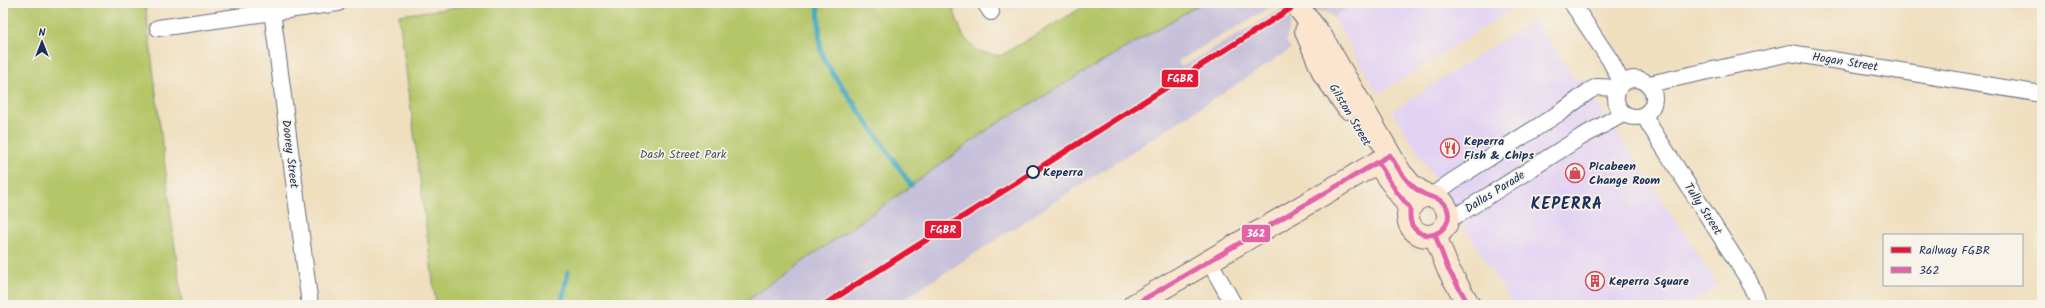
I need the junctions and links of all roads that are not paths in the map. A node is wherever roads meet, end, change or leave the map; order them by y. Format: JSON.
{"nodes":[{"id":1,"x":338,"y":3,"type":"edge"},
{"id":2,"x":1572,"y":3,"type":"edge"},
{"id":3,"x":272,"y":7,"type":"edge"},
{"id":4,"x":1299,"y":9,"type":"edge"},
{"id":5,"x":158,"y":28,"type":"dead end"},
{"id":6,"x":1649,"y":84,"type":"junction"},
{"id":7,"x":1620,"y":86,"type":"junction"},
{"id":8,"x":2042,"y":94,"type":"edge"},
{"id":9,"x":1623,"y":114,"type":"junction"},
{"id":10,"x":1644,"y":115,"type":"junction"},
{"id":11,"x":1384,"y":158,"type":"junction"},
{"id":12,"x":1423,"y":200,"type":"junction"},
{"id":13,"x":1442,"y":227,"type":"junction"},
{"id":14,"x":1209,"y":261,"type":"junction"},
{"id":15,"x":310,"y":305,"type":"edge"},
{"id":16,"x":1134,"y":305,"type":"edge"},
{"id":17,"x":1234,"y":305,"type":"edge"},
{"id":18,"x":1469,"y":305,"type":"edge"},
{"id":19,"x":1756,"y":305,"type":"edge"}],
"edges":[{"from":1,"to":3,"type":"street"},
{"from":2,"to":7,"type":"street"},
{"from":3,"to":5,"type":"street"},
{"from":3,"to":15,"type":"street","name":"Doorey Street"},
{"from":4,"to":11,"type":"street","name":"Gilston Street"},
{"from":6,"to":7,"type":"street"},
{"from":6,"to":8,"type":"street","name":"Hogan Street"},
{"from":6,"to":10,"type":"street"},
{"from":7,"to":9,"type":"street"},
{"from":7,"to":12,"type":"street"},
{"from":9,"to":10,"type":"street"},
{"from":9,"to":13,"type":"street","name":"Dallas Parade"},
{"from":10,"to":19,"type":"street","name":"Tully Street"},
{"from":11,"to":12,"type":"street","name":"Gilston Street"},
{"from":11,"to":14,"type":"street"},
{"from":12,"to":13,"type":"street"},
{"from":12,"to":13,"type":"street"},
{"from":13,"to":18,"type":"street"},
{"from":14,"to":16,"type":"street"},
{"from":14,"to":17,"type":"street"}]}
